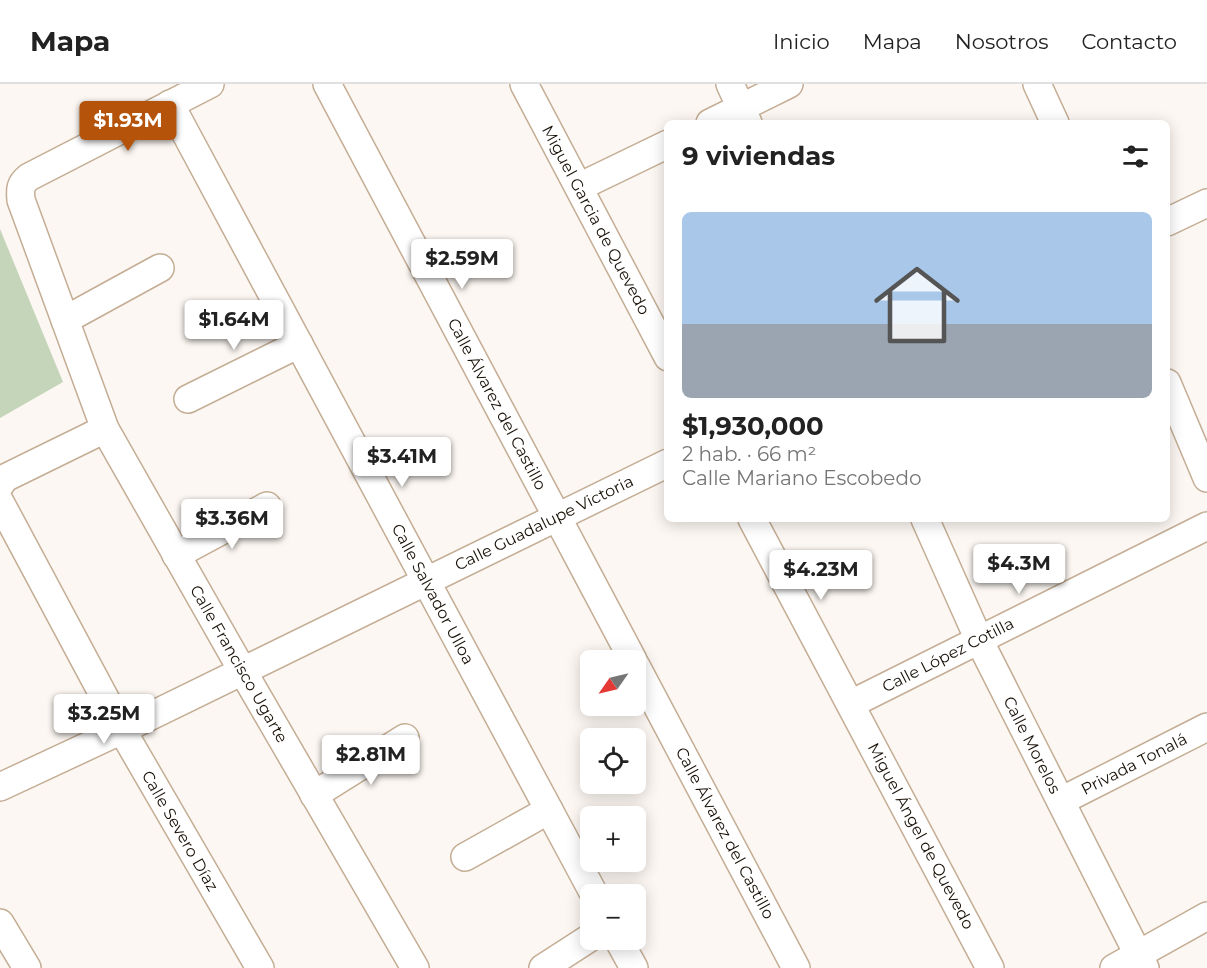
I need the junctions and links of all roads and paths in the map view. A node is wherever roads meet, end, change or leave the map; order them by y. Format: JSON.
{"nodes":[{"id":1,"x":210,"y":84,"type":"edge"},
{"id":2,"x":327,"y":84,"type":"edge"},
{"id":3,"x":524,"y":84,"type":"edge"},
{"id":4,"x":789,"y":84,"type":"edge"},
{"id":5,"x":1037,"y":84,"type":"edge"},
{"id":6,"x":170,"y":104,"type":"junction"},
{"id":7,"x":740,"y":105,"type":"edge"},
{"id":8,"x":715,"y":120,"type":"edge"},
{"id":9,"x":1054,"y":120,"type":"edge"},
{"id":10,"x":664,"y":146,"type":"edge"},
{"id":11,"x":579,"y":187,"type":"junction"},
{"id":12,"x":1207,"y":203,"type":"edge"},
{"id":13,"x":1170,"y":221,"type":"edge"},
{"id":14,"x":160,"y":268,"type":"dead end"},
{"id":15,"x":65,"y":320,"type":"junction"},
{"id":16,"x":299,"y":344,"type":"junction"},
{"id":17,"x":664,"y":349,"type":"edge"},
{"id":18,"x":1170,"y":390,"type":"edge"},
{"id":19,"x":188,"y":399,"type":"dead end"},
{"id":20,"x":105,"y":429,"type":"junction"},
{"id":21,"x":664,"y":466,"type":"edge"},
{"id":22,"x":1207,"y":478,"type":"edge"},
{"id":23,"x":0,"y":485,"type":"edge"},
{"id":24,"x":0,"y":502,"type":"edge"},
{"id":25,"x":267,"y":506,"type":"dead end"},
{"id":26,"x":557,"y":516,"type":"junction"},
{"id":27,"x":754,"y":522,"type":"edge"},
{"id":28,"x":926,"y":522,"type":"edge"},
{"id":29,"x":1207,"y":526,"type":"edge"},
{"id":30,"x":176,"y":555,"type":"junction"},
{"id":31,"x":426,"y":580,"type":"junction"},
{"id":32,"x":979,"y":640,"type":"junction"},
{"id":33,"x":628,"y":650,"type":"edge"},
{"id":34,"x":242,"y":670,"type":"junction"},
{"id":35,"x":646,"y":685,"type":"edge"},
{"id":36,"x":851,"y":704,"type":"junction"},
{"id":37,"x":1207,"y":727,"type":"edge"},
{"id":38,"x":122,"y":730,"type":"junction"},
{"id":39,"x":405,"y":738,"type":"dead end"},
{"id":40,"x":0,"y":786,"type":"edge"},
{"id":41,"x":314,"y":795,"type":"junction"},
{"id":42,"x":1061,"y":801,"type":"junction"},
{"id":43,"x":549,"y":810,"type":"junction"},
{"id":44,"x":465,"y":857,"type":"dead end"},
{"id":45,"x":589,"y":884,"type":"edge"},
{"id":46,"x":1207,"y":916,"type":"edge"},
{"id":47,"x":0,"y":923,"type":"edge"},
{"id":48,"x":580,"y":944,"type":"edge"},
{"id":49,"x":624,"y":950,"type":"edge"},
{"id":50,"x":1142,"y":961,"type":"edge"},
{"id":51,"x":27,"y":968,"type":"edge"},
{"id":52,"x":260,"y":968,"type":"edge"},
{"id":53,"x":415,"y":968,"type":"edge"},
{"id":54,"x":543,"y":968,"type":"edge"},
{"id":55,"x":634,"y":968,"type":"edge"},
{"id":56,"x":796,"y":968,"type":"edge"},
{"id":57,"x":990,"y":968,"type":"edge"},
{"id":58,"x":1114,"y":968,"type":"edge"}],
"edges":[{"from":1,"to":6,"type":"street"},
{"from":2,"to":26,"type":"street","name":"Calle Álvarez del Castillo"},
{"from":3,"to":11,"type":"street","name":"Miguel Garcia de Quevedo"},
{"from":4,"to":7,"type":"street"},
{"from":5,"to":9,"type":"street"},
{"from":6,"to":15,"type":"street","name":"Calle Francisco Ugarte"},
{"from":6,"to":16,"type":"street","name":"Calle Salvador Ulloa"},
{"from":7,"to":8,"type":"street"},
{"from":10,"to":11,"type":"street"},
{"from":11,"to":17,"type":"street","name":"Miguel Garcia de Quevedo"},
{"from":12,"to":13,"type":"street"},
{"from":14,"to":15,"type":"street"},
{"from":15,"to":20,"type":"street","name":"Calle Francisco Ugarte"},
{"from":16,"to":19,"type":"street"},
{"from":16,"to":31,"type":"street","name":"Calle Salvador Ulloa"},
{"from":18,"to":22,"type":"street"},
{"from":20,"to":23,"type":"street"},
{"from":20,"to":30,"type":"street","name":"Calle Francisco Ugarte"},
{"from":21,"to":26,"type":"street","name":"Calle Guadalupe Victoria"},
{"from":24,"to":38,"type":"street","name":"Calle Severo Díaz"},
{"from":25,"to":30,"type":"street"},
{"from":26,"to":31,"type":"street","name":"Calle Guadalupe Victoria"},
{"from":26,"to":33,"type":"street","name":"Calle Álvarez del Castillo"},
{"from":27,"to":36,"type":"street"},
{"from":28,"to":32,"type":"street","name":"Calle Morelos"},
{"from":29,"to":32,"type":"street","name":"Calle López Cotilla"},
{"from":30,"to":34,"type":"street","name":"Calle Francisco Ugarte"},
{"from":31,"to":34,"type":"street","name":"Calle Guadalupe Victoria"},
{"from":31,"to":43,"type":"street","name":"Calle Salvador Ulloa"},
{"from":32,"to":36,"type":"street","name":"Calle López Cotilla"},
{"from":32,"to":42,"type":"street","name":"Calle Morelos"},
{"from":34,"to":38,"type":"street","name":"Calle Guadalupe Victoria"},
{"from":34,"to":41,"type":"street","name":"Calle Francisco Ugarte"},
{"from":35,"to":56,"type":"street","name":"Calle Álvarez del Castillo"},
{"from":36,"to":57,"type":"street","name":"Miguel Ángel de Quevedo"},
{"from":37,"to":42,"type":"street","name":"Privada Tonalá"},
{"from":38,"to":40,"type":"street","name":"Calle Guadalupe Victoria"},
{"from":38,"to":52,"type":"street","name":"Calle Severo Díaz"},
{"from":39,"to":41,"type":"street"},
{"from":41,"to":53,"type":"street","name":"Calle Francisco Ugarte"},
{"from":42,"to":50,"type":"street","name":"Calle Morelos"},
{"from":43,"to":44,"type":"street"},
{"from":43,"to":45,"type":"street","name":"Calle Salvador Ulloa"},
{"from":46,"to":50,"type":"street"},
{"from":47,"to":51,"type":"street"},
{"from":48,"to":54,"type":"street"},
{"from":49,"to":55,"type":"street"},
{"from":50,"to":58,"type":"street"}]}
